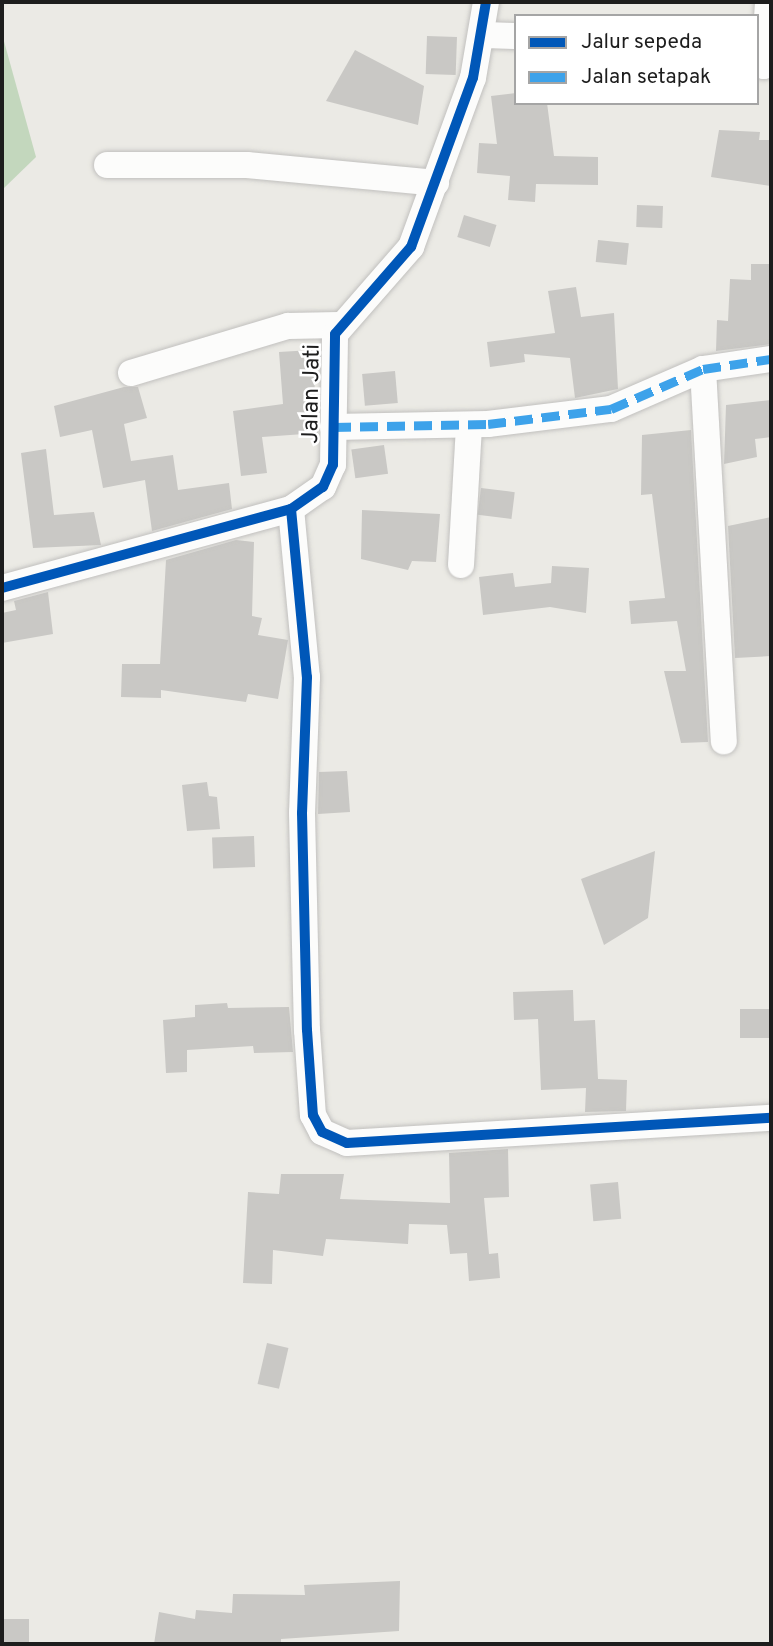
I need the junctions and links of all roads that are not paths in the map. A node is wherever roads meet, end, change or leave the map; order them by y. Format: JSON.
{"nodes":[{"id":1,"x":486,"y":2,"type":"edge"},
{"id":2,"x":768,"y":2,"type":"edge"},
{"id":3,"x":483,"y":35,"type":"junction"},
{"id":4,"x":514,"y":36,"type":"edge"},
{"id":5,"x":764,"y":65,"type":"edge"},
{"id":6,"x":107,"y":165,"type":"dead end"},
{"id":7,"x":436,"y":183,"type":"junction"},
{"id":8,"x":339,"y":325,"type":"junction"},
{"id":9,"x":771,"y":359,"type":"edge"},
{"id":10,"x":702,"y":369,"type":"junction"},
{"id":11,"x":131,"y":373,"type":"dead end"},
{"id":12,"x":469,"y":425,"type":"junction"},
{"id":13,"x":333,"y":427,"type":"junction"},
{"id":14,"x":291,"y":509,"type":"junction"},
{"id":15,"x":461,"y":565,"type":"dead end"},
{"id":16,"x":2,"y":588,"type":"edge"},
{"id":17,"x":724,"y":741,"type":"dead end"},
{"id":18,"x":771,"y":1118,"type":"edge"}],
"edges":[{"from":1,"to":3,"type":"street","name":"Jalan Jati"},
{"from":2,"to":5,"type":"street"},
{"from":3,"to":4,"type":"street"},
{"from":3,"to":7,"type":"street","name":"Jalan Jati"},
{"from":6,"to":7,"type":"street"},
{"from":7,"to":8,"type":"street","name":"Jalan Jati"},
{"from":8,"to":11,"type":"street"},
{"from":8,"to":13,"type":"street","name":"Jalan Jati"},
{"from":9,"to":10,"type":"street"},
{"from":10,"to":12,"type":"street"},
{"from":10,"to":17,"type":"street"},
{"from":12,"to":13,"type":"street"},
{"from":12,"to":15,"type":"street"},
{"from":13,"to":14,"type":"street","name":"Jalan Jati"},
{"from":14,"to":16,"type":"street","name":"Jalan Jati"},
{"from":14,"to":18,"type":"street"}]}
